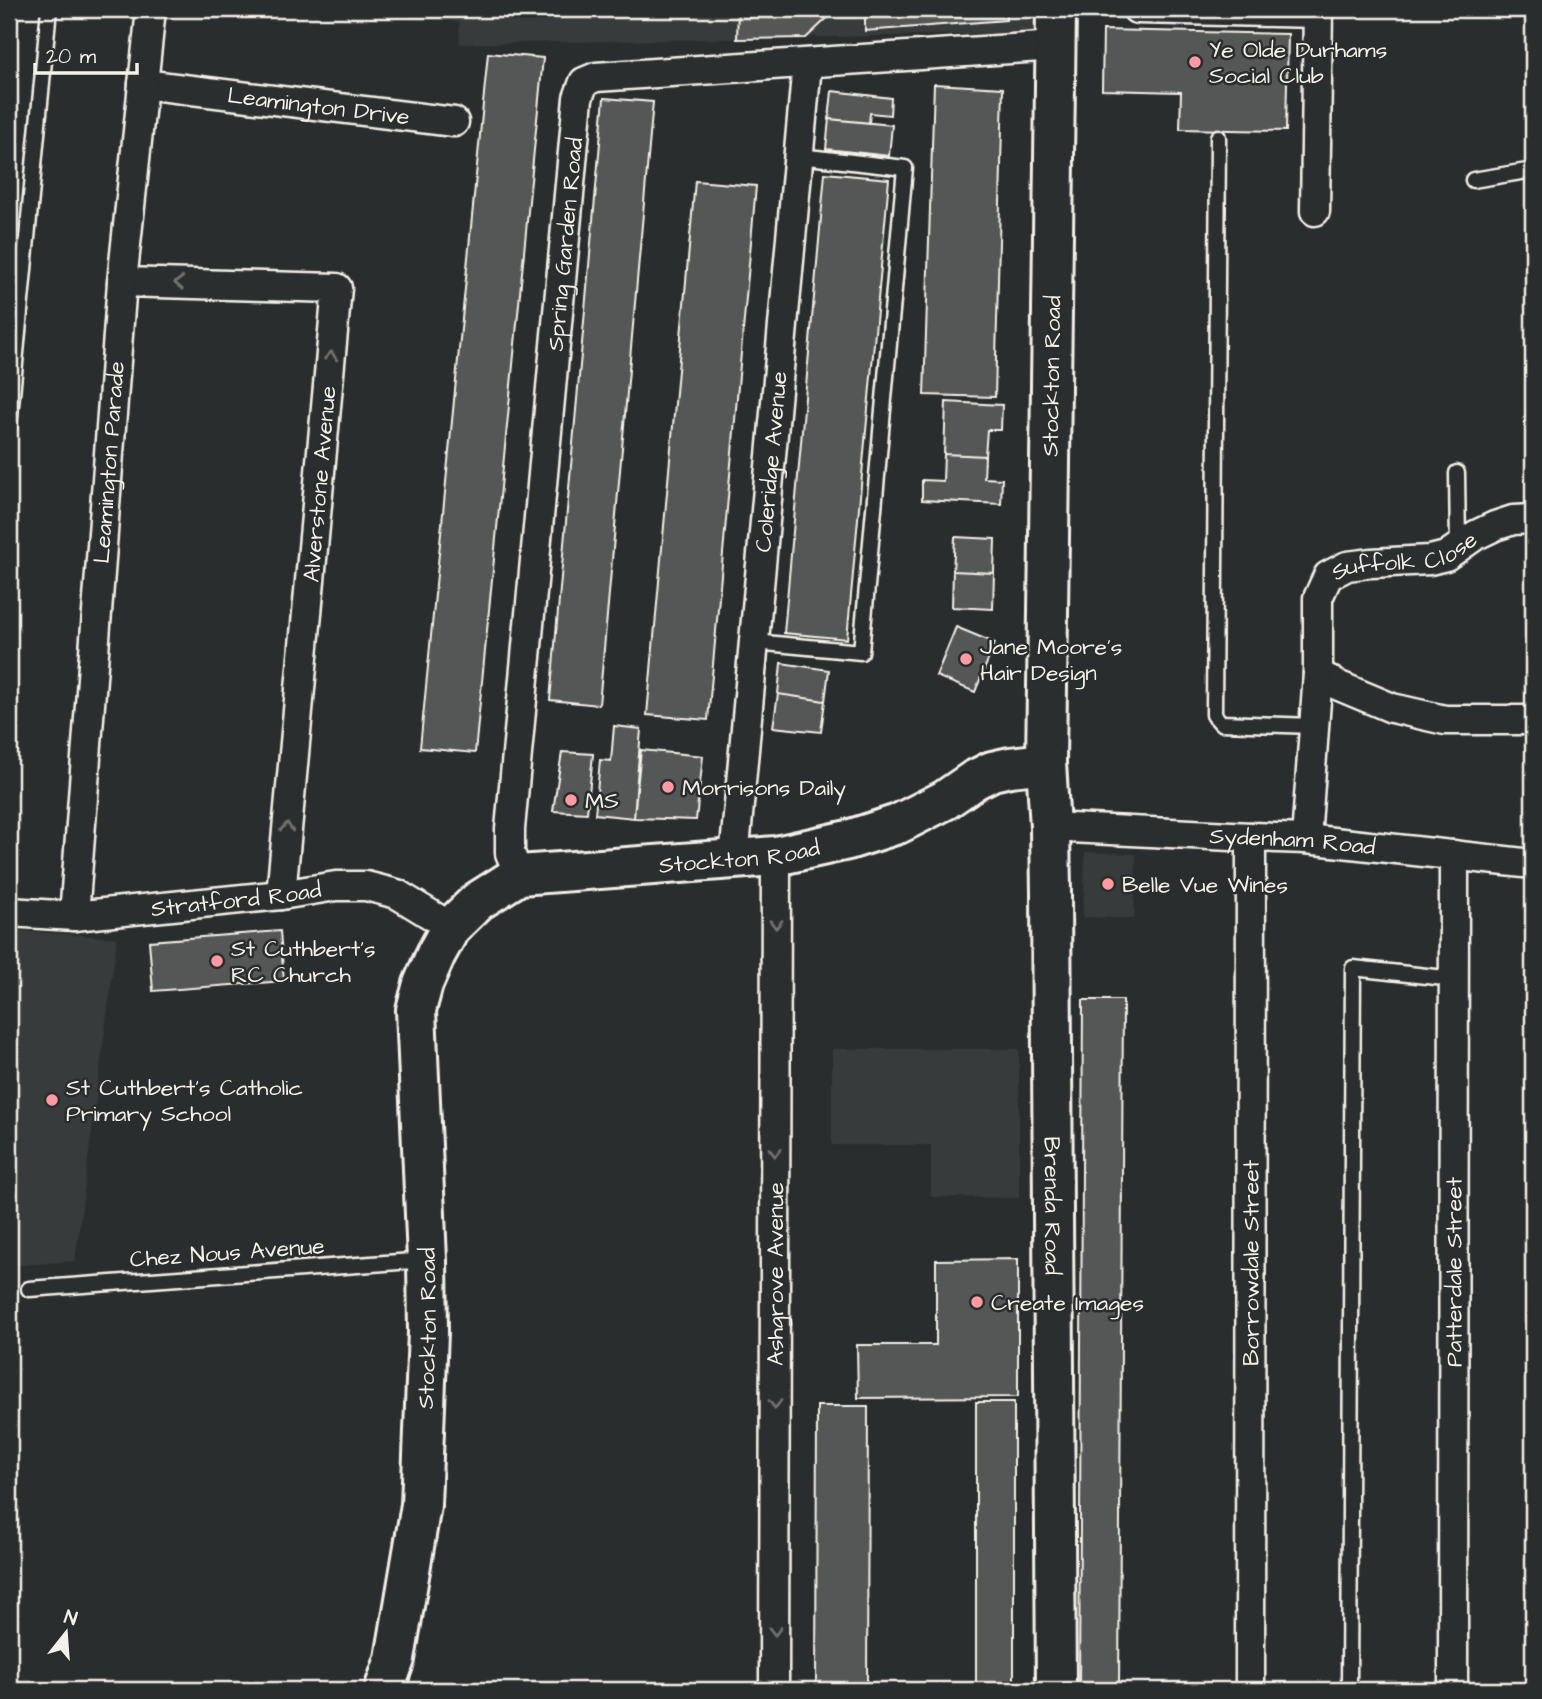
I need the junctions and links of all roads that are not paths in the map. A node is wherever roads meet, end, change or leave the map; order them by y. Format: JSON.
{"nodes":[{"id":1,"x":50,"y":9,"type":"edge"},
{"id":2,"x":151,"y":9,"type":"edge"},
{"id":3,"x":1056,"y":9,"type":"edge"},
{"id":4,"x":1137,"y":9,"type":"edge"},
{"id":5,"x":1318,"y":11,"type":"edge"},
{"id":6,"x":1055,"y":46,"type":"junction"},
{"id":7,"x":807,"y":64,"type":"junction"},
{"id":8,"x":143,"y":84,"type":"junction"},
{"id":9,"x":454,"y":122,"type":"dead end"},
{"id":10,"x":1218,"y":137,"type":"dead end"},
{"id":11,"x":799,"y":156,"type":"junction"},
{"id":12,"x":1533,"y":170,"type":"edge"},
{"id":13,"x":1473,"y":180,"type":"dead end"},
{"id":14,"x":1315,"y":211,"type":"dead end"},
{"id":15,"x":122,"y":282,"type":"junction"},
{"id":16,"x":9,"y":426,"type":"edge"},
{"id":17,"x":1457,"y":473,"type":"dead end"},
{"id":18,"x":1533,"y":519,"type":"edge"},
{"id":19,"x":1458,"y":548,"type":"junction"},
{"id":20,"x":754,"y":642,"type":"junction"},
{"id":21,"x":1318,"y":673,"type":"junction"},
{"id":22,"x":1533,"y":720,"type":"edge"},
{"id":23,"x":1314,"y":726,"type":"junction"},
{"id":24,"x":1046,"y":763,"type":"junction"},
{"id":25,"x":1050,"y":827,"type":"junction"},
{"id":26,"x":1251,"y":837,"type":"junction"},
{"id":27,"x":1306,"y":839,"type":"junction"},
{"id":28,"x":1454,"y":855,"type":"junction"},
{"id":29,"x":776,"y":856,"type":"junction"},
{"id":30,"x":734,"y":859,"type":"junction"},
{"id":31,"x":1533,"y":864,"type":"edge"},
{"id":32,"x":519,"y":875,"type":"junction"},
{"id":33,"x":281,"y":895,"type":"junction"},
{"id":34,"x":9,"y":912,"type":"edge"},
{"id":35,"x":74,"y":916,"type":"junction"},
{"id":36,"x":451,"y":928,"type":"junction"},
{"id":37,"x":1454,"y":979,"type":"junction"},
{"id":38,"x":427,"y":1260,"type":"junction"},
{"id":39,"x":29,"y":1289,"type":"dead end"},
{"id":40,"x":384,"y":1690,"type":"edge"},
{"id":41,"x":774,"y":1690,"type":"edge"},
{"id":42,"x":1056,"y":1690,"type":"edge"},
{"id":43,"x":1250,"y":1690,"type":"edge"},
{"id":44,"x":1349,"y":1690,"type":"edge"},
{"id":45,"x":1453,"y":1690,"type":"edge"}],
"edges":[{"from":1,"to":16,"type":"lane"},
{"from":2,"to":8,"type":"street","name":"Leamington Parade"},
{"from":3,"to":6,"type":"main road","name":"Stockton Road"},
{"from":4,"to":5,"type":"street"},
{"from":5,"to":14,"type":"street"},
{"from":6,"to":7,"type":"street","name":"Spring Garden Road"},
{"from":6,"to":24,"type":"main road","name":"Stockton Road"},
{"from":7,"to":11,"type":"street","name":"Coleridge Avenue"},
{"from":7,"to":32,"type":"street","name":"Spring Garden Road"},
{"from":8,"to":9,"type":"street","name":"Leamington Drive"},
{"from":8,"to":15,"type":"street","name":"Leamington Parade"},
{"from":10,"to":23,"type":"lane"},
{"from":11,"to":20,"type":"street","name":"Coleridge Avenue"},
{"from":11,"to":20,"type":"lane"},
{"from":12,"to":13,"type":"lane"},
{"from":33,"to":15,"type":"street","name":"Alverstone Avenue","one_way":true},
{"from":15,"to":35,"type":"street","name":"Leamington Parade"},
{"from":17,"to":19,"type":"lane"},
{"from":18,"to":19,"type":"street","name":"Suffolk Close"},
{"from":19,"to":21,"type":"street","name":"Suffolk Close"},
{"from":20,"to":30,"type":"street","name":"Coleridge Avenue"},
{"from":21,"to":22,"type":"street"},
{"from":21,"to":23,"type":"street","name":"Suffolk Close"},
{"from":23,"to":27,"type":"street","name":"Suffolk Close"},
{"from":24,"to":25,"type":"main road","name":"Brenda Road"},
{"from":24,"to":29,"type":"main road","name":"Stockton Road"},
{"from":25,"to":26,"type":"street","name":"Sydenham Road"},
{"from":25,"to":42,"type":"main road","name":"Brenda Road"},
{"from":26,"to":27,"type":"street","name":"Sydenham Road"},
{"from":26,"to":43,"type":"street","name":"Borrowdale Street"},
{"from":27,"to":28,"type":"street","name":"Sydenham Road"},
{"from":28,"to":31,"type":"street","name":"Sydenham Road"},
{"from":28,"to":37,"type":"street","name":"Patterdale Street"},
{"from":29,"to":30,"type":"main road","name":"Stockton Road"},
{"from":29,"to":41,"type":"street","name":"Ashgrove Avenue","one_way":true},
{"from":30,"to":32,"type":"main road","name":"Stockton Road"},
{"from":32,"to":36,"type":"main road","name":"Stockton Road"},
{"from":33,"to":35,"type":"street","name":"Stratford Road"},
{"from":33,"to":36,"type":"street","name":"Stratford Road"},
{"from":34,"to":35,"type":"street","name":"Stratford Road"},
{"from":36,"to":38,"type":"main road","name":"Stockton Road"},
{"from":37,"to":44,"type":"lane"},
{"from":37,"to":45,"type":"street","name":"Patterdale Street"},
{"from":38,"to":39,"type":"lane","name":"Chez Nous Avenue"},
{"from":38,"to":40,"type":"main road","name":"Stockton Road"}]}
